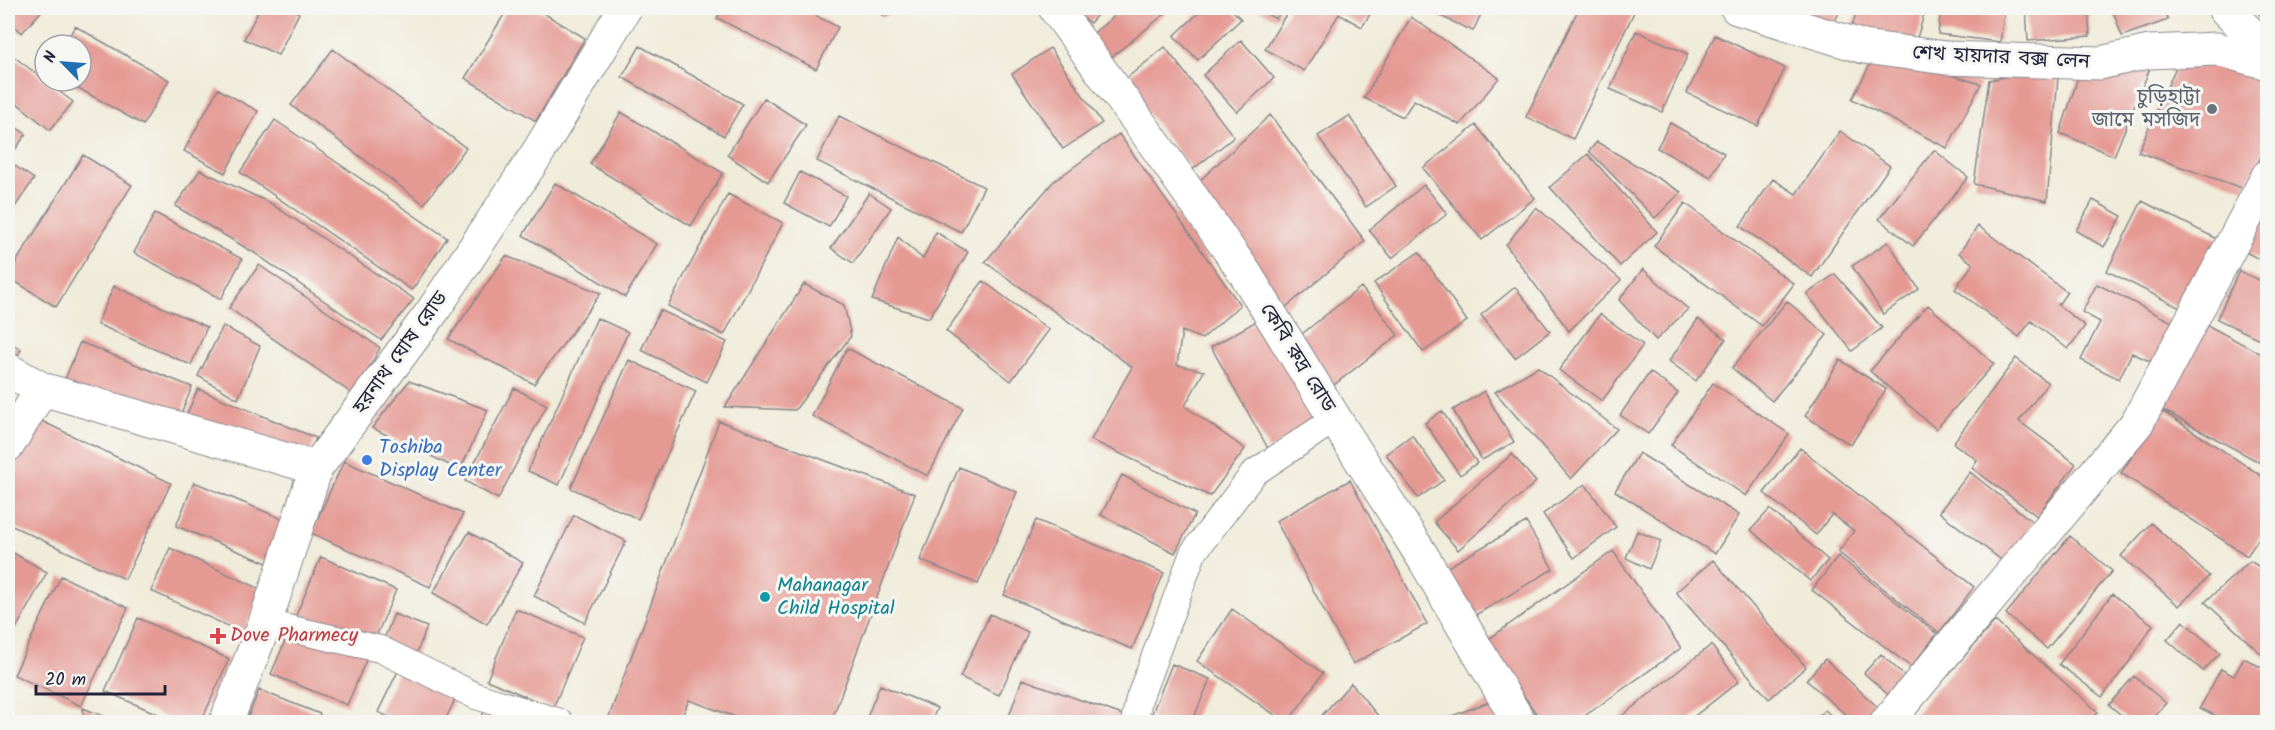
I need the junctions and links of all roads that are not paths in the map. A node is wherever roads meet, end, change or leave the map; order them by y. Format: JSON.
{"nodes":[{"id":1,"x":625,"y":8,"type":"edge"},
{"id":2,"x":1055,"y":8,"type":"edge"},
{"id":3,"x":1737,"y":8,"type":"edge"},
{"id":4,"x":2224,"y":8,"type":"edge"},
{"id":5,"x":2268,"y":51,"type":"edge"},
{"id":6,"x":2268,"y":63,"type":"edge"},
{"id":7,"x":2268,"y":176,"type":"edge"},
{"id":8,"x":8,"y":370,"type":"edge"},
{"id":9,"x":42,"y":389,"type":"junction"},
{"id":10,"x":1335,"y":419,"type":"junction"},
{"id":11,"x":8,"y":445,"type":"edge"},
{"id":12,"x":316,"y":468,"type":"junction"},
{"id":13,"x":265,"y":623,"type":"junction"},
{"id":14,"x":226,"y":723,"type":"edge"},
{"id":15,"x":560,"y":723,"type":"edge"},
{"id":16,"x":1134,"y":723,"type":"edge"},
{"id":17,"x":1519,"y":723,"type":"edge"},
{"id":18,"x":1887,"y":723,"type":"edge"}],
"edges":[{"from":1,"to":12,"type":"street","name":"হরনাথ ঘোষ রোড"},
{"from":2,"to":10,"type":"street","name":"কেবি রুদ্র রোড"},
{"from":3,"to":6,"type":"street","name":"শেখ হায়দার বক্স লেন"},
{"from":4,"to":5,"type":"street"},
{"from":7,"to":18,"type":"street"},
{"from":8,"to":9,"type":"street"},
{"from":9,"to":11,"type":"street"},
{"from":9,"to":12,"type":"street"},
{"from":10,"to":16,"type":"lane"},
{"from":10,"to":17,"type":"street","name":"কেবি রুদ্র রোড"},
{"from":12,"to":13,"type":"street","name":"হরনাথ ঘোষ রোড"},
{"from":13,"to":14,"type":"street","name":"হরনাথ ঘোষ রোড"},
{"from":13,"to":15,"type":"lane"}]}
